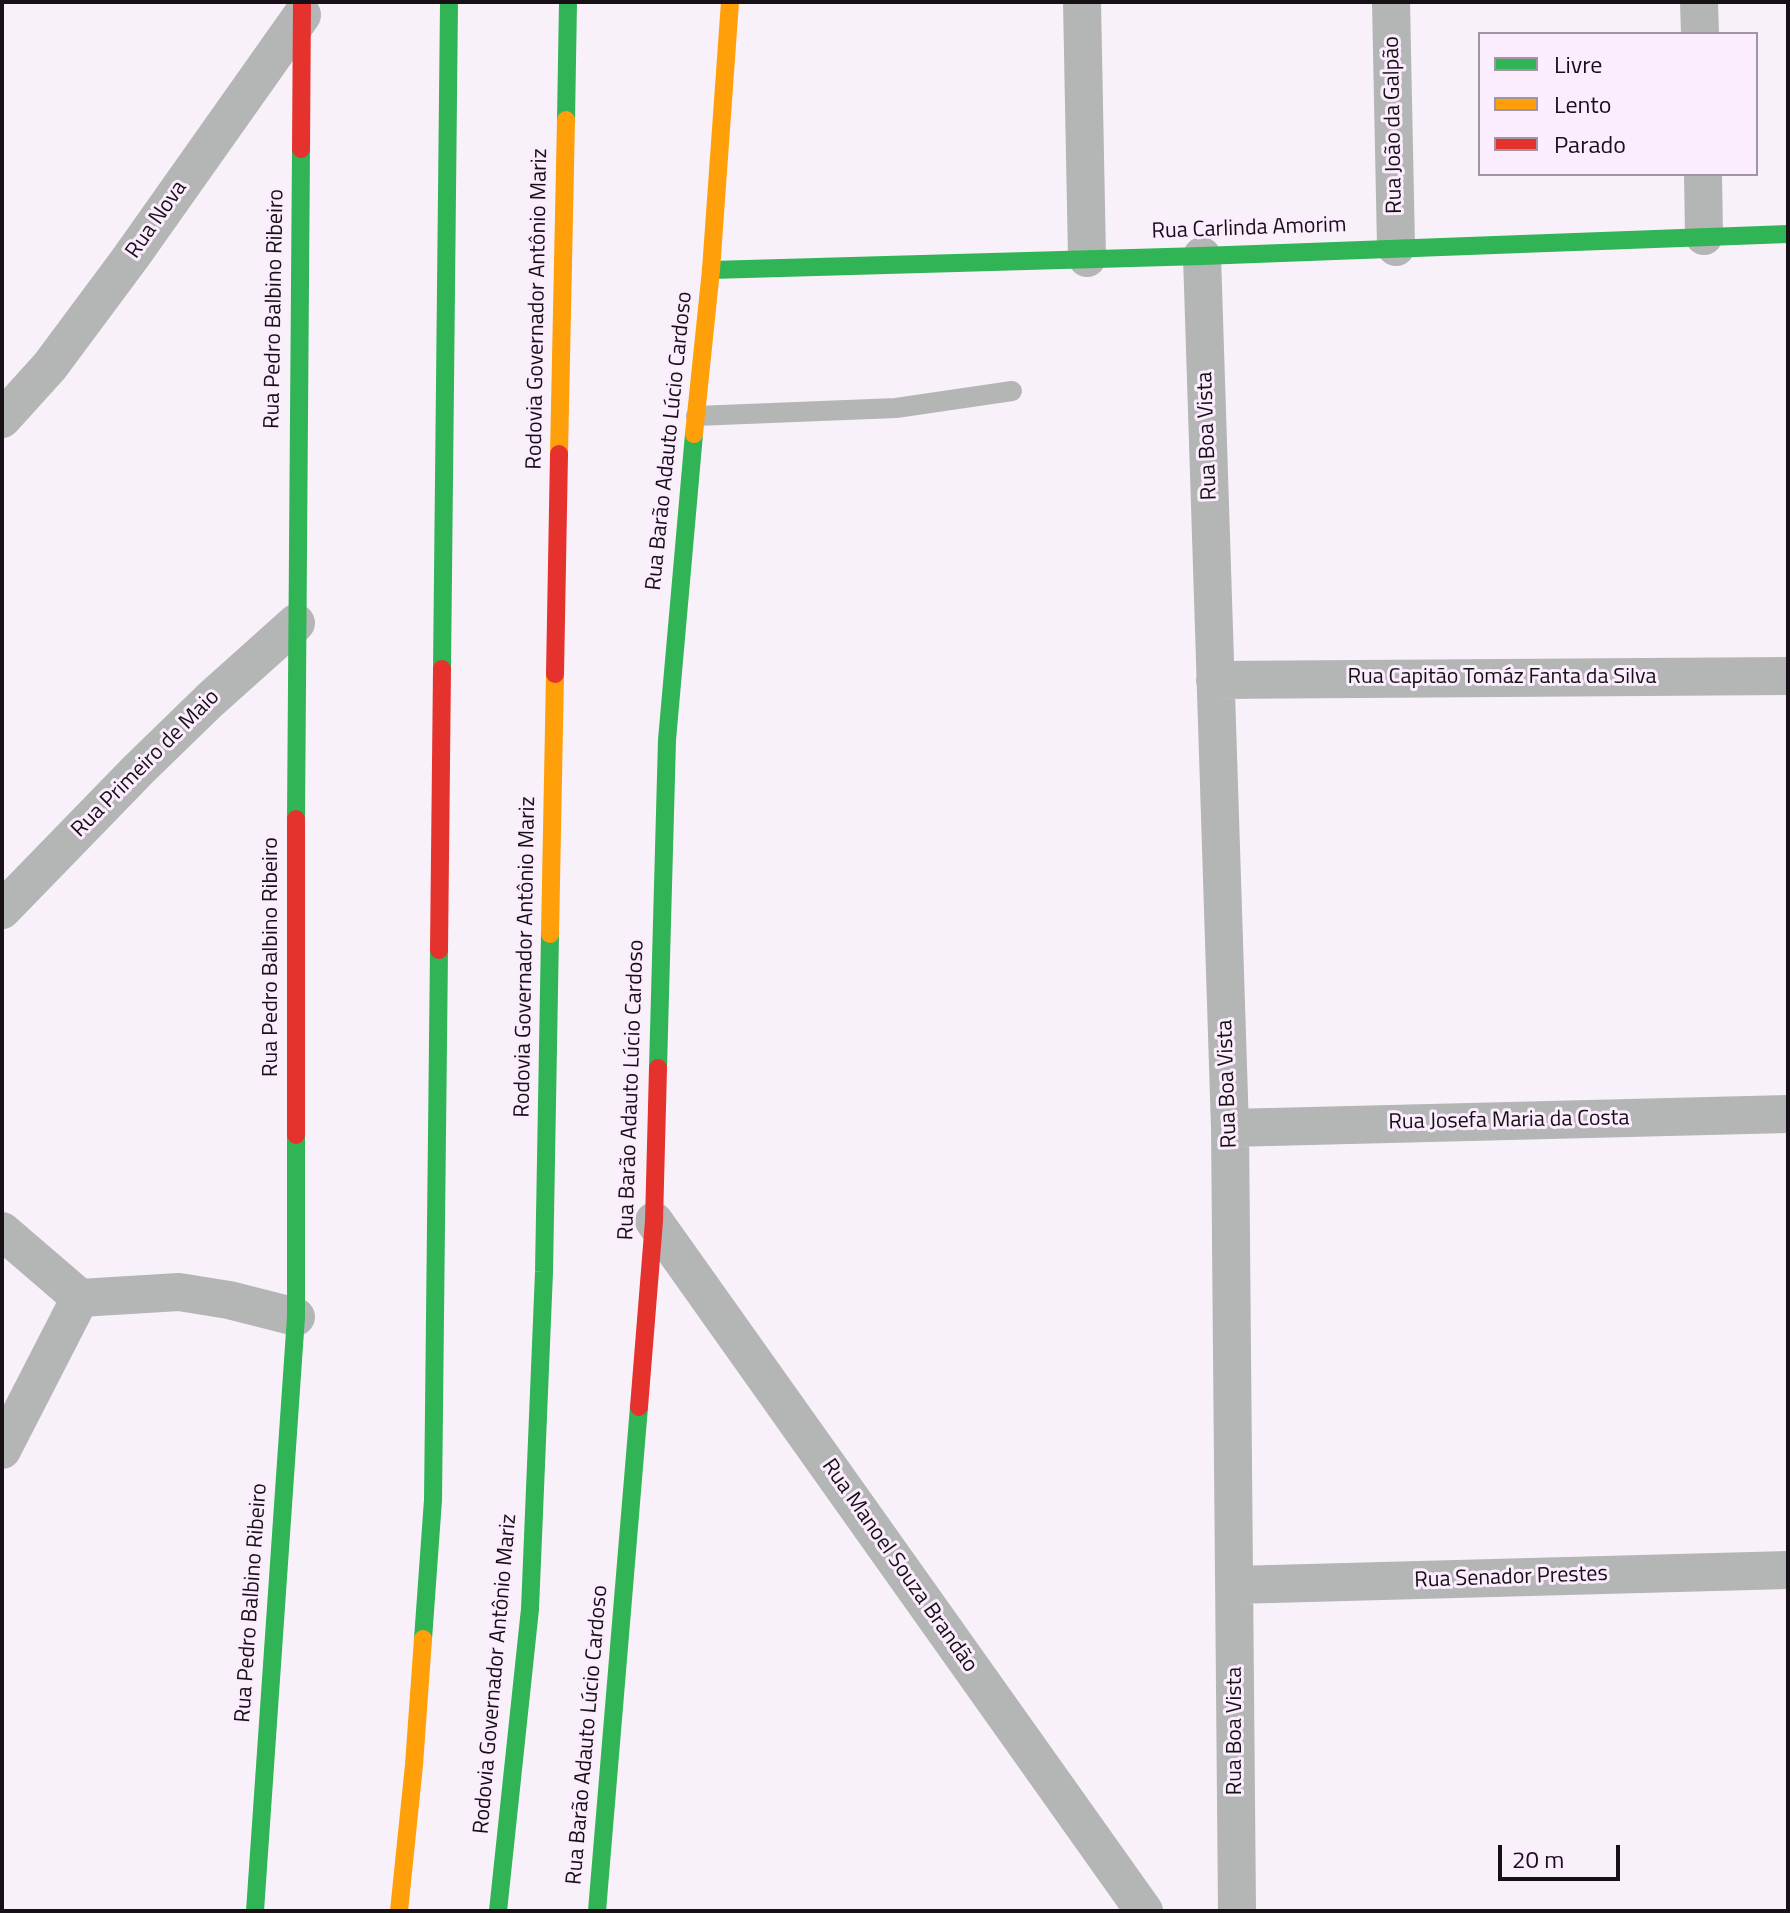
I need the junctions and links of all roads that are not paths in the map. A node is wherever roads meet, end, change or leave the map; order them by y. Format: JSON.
{"nodes":[{"id":1,"x":449,"y":2,"type":"edge"},
{"id":2,"x":568,"y":2,"type":"edge"},
{"id":3,"x":730,"y":2,"type":"edge"},
{"id":4,"x":1082,"y":2,"type":"edge"},
{"id":5,"x":1391,"y":2,"type":"edge"},
{"id":6,"x":1699,"y":2,"type":"edge"},
{"id":7,"x":302,"y":8,"type":"edge"},
{"id":8,"x":1700,"y":32,"type":"edge"},
{"id":9,"x":1703,"y":176,"type":"edge"},
{"id":10,"x":1788,"y":234,"type":"edge"},
{"id":11,"x":1704,"y":236,"type":"junction"},
{"id":12,"x":1396,"y":247,"type":"junction"},
{"id":13,"x":1202,"y":256,"type":"junction"},
{"id":14,"x":1087,"y":258,"type":"junction"},
{"id":15,"x":711,"y":270,"type":"junction"},
{"id":16,"x":1012,"y":391,"type":"dead end"},
{"id":17,"x":696,"y":416,"type":"junction"},
{"id":18,"x":2,"y":419,"type":"edge"},
{"id":19,"x":296,"y":623,"type":"junction"},
{"id":20,"x":1788,"y":676,"type":"edge"},
{"id":21,"x":1215,"y":680,"type":"junction"},
{"id":22,"x":2,"y":910,"type":"edge"},
{"id":23,"x":1788,"y":1114,"type":"edge"},
{"id":24,"x":1230,"y":1128,"type":"junction"},
{"id":25,"x":654,"y":1221,"type":"junction"},
{"id":26,"x":2,"y":1231,"type":"edge"},
{"id":27,"x":80,"y":1298,"type":"junction"},
{"id":28,"x":296,"y":1317,"type":"junction"},
{"id":29,"x":2,"y":1450,"type":"edge"},
{"id":30,"x":1788,"y":1570,"type":"edge"},
{"id":31,"x":1235,"y":1585,"type":"junction"},
{"id":32,"x":255,"y":1911,"type":"edge"},
{"id":33,"x":399,"y":1911,"type":"edge"},
{"id":34,"x":498,"y":1911,"type":"edge"},
{"id":35,"x":597,"y":1911,"type":"edge"},
{"id":36,"x":1144,"y":1911,"type":"edge"},
{"id":37,"x":1237,"y":1911,"type":"edge"}],
"edges":[{"from":1,"to":33,"type":"main road"},
{"from":2,"to":34,"type":"main road","name":"Rodovia Governador Antônio Mariz"},
{"from":3,"to":15,"type":"main road","name":"Rua Barão Adauto Lúcio Cardoso"},
{"from":4,"to":14,"type":"street"},
{"from":5,"to":12,"type":"street","name":"Rua João da Galpão"},
{"from":6,"to":8,"type":"street"},
{"from":7,"to":18,"type":"street","name":"Rua Nova"},
{"from":7,"to":19,"type":"main road","name":"Rua Pedro Balbino Ribeiro"},
{"from":9,"to":11,"type":"street"},
{"from":10,"to":11,"type":"main road","name":"Rua Carlinda Amorim"},
{"from":11,"to":12,"type":"main road","name":"Rua Carlinda Amorim"},
{"from":12,"to":13,"type":"main road","name":"Rua Carlinda Amorim"},
{"from":13,"to":14,"type":"main road","name":"Rua Carlinda Amorim"},
{"from":13,"to":21,"type":"street","name":"Rua Boa Vista"},
{"from":14,"to":15,"type":"main road","name":"Rua Carlinda Amorim"},
{"from":15,"to":17,"type":"main road","name":"Rua Barão Adauto Lúcio Cardoso"},
{"from":16,"to":17,"type":"lane"},
{"from":17,"to":25,"type":"main road","name":"Rua Barão Adauto Lúcio Cardoso"},
{"from":19,"to":22,"type":"street","name":"Rua Primeiro de Maio"},
{"from":19,"to":28,"type":"main road","name":"Rua Pedro Balbino Ribeiro"},
{"from":20,"to":21,"type":"street","name":"Rua Capitão Tomáz Fanta da Silva"},
{"from":21,"to":24,"type":"street","name":"Rua Boa Vista"},
{"from":23,"to":24,"type":"street","name":"Rua Josefa Maria da Costa"},
{"from":24,"to":31,"type":"street","name":"Rua Boa Vista"},
{"from":25,"to":35,"type":"main road","name":"Rua Barão Adauto Lúcio Cardoso"},
{"from":25,"to":36,"type":"street","name":"Rua Manoel Souza Brandão"},
{"from":26,"to":27,"type":"street"},
{"from":27,"to":28,"type":"street"},
{"from":27,"to":29,"type":"street"},
{"from":28,"to":32,"type":"main road","name":"Rua Pedro Balbino Ribeiro"},
{"from":30,"to":31,"type":"street","name":"Rua Senador Prestes"},
{"from":31,"to":37,"type":"street","name":"Rua Boa Vista"}]}
